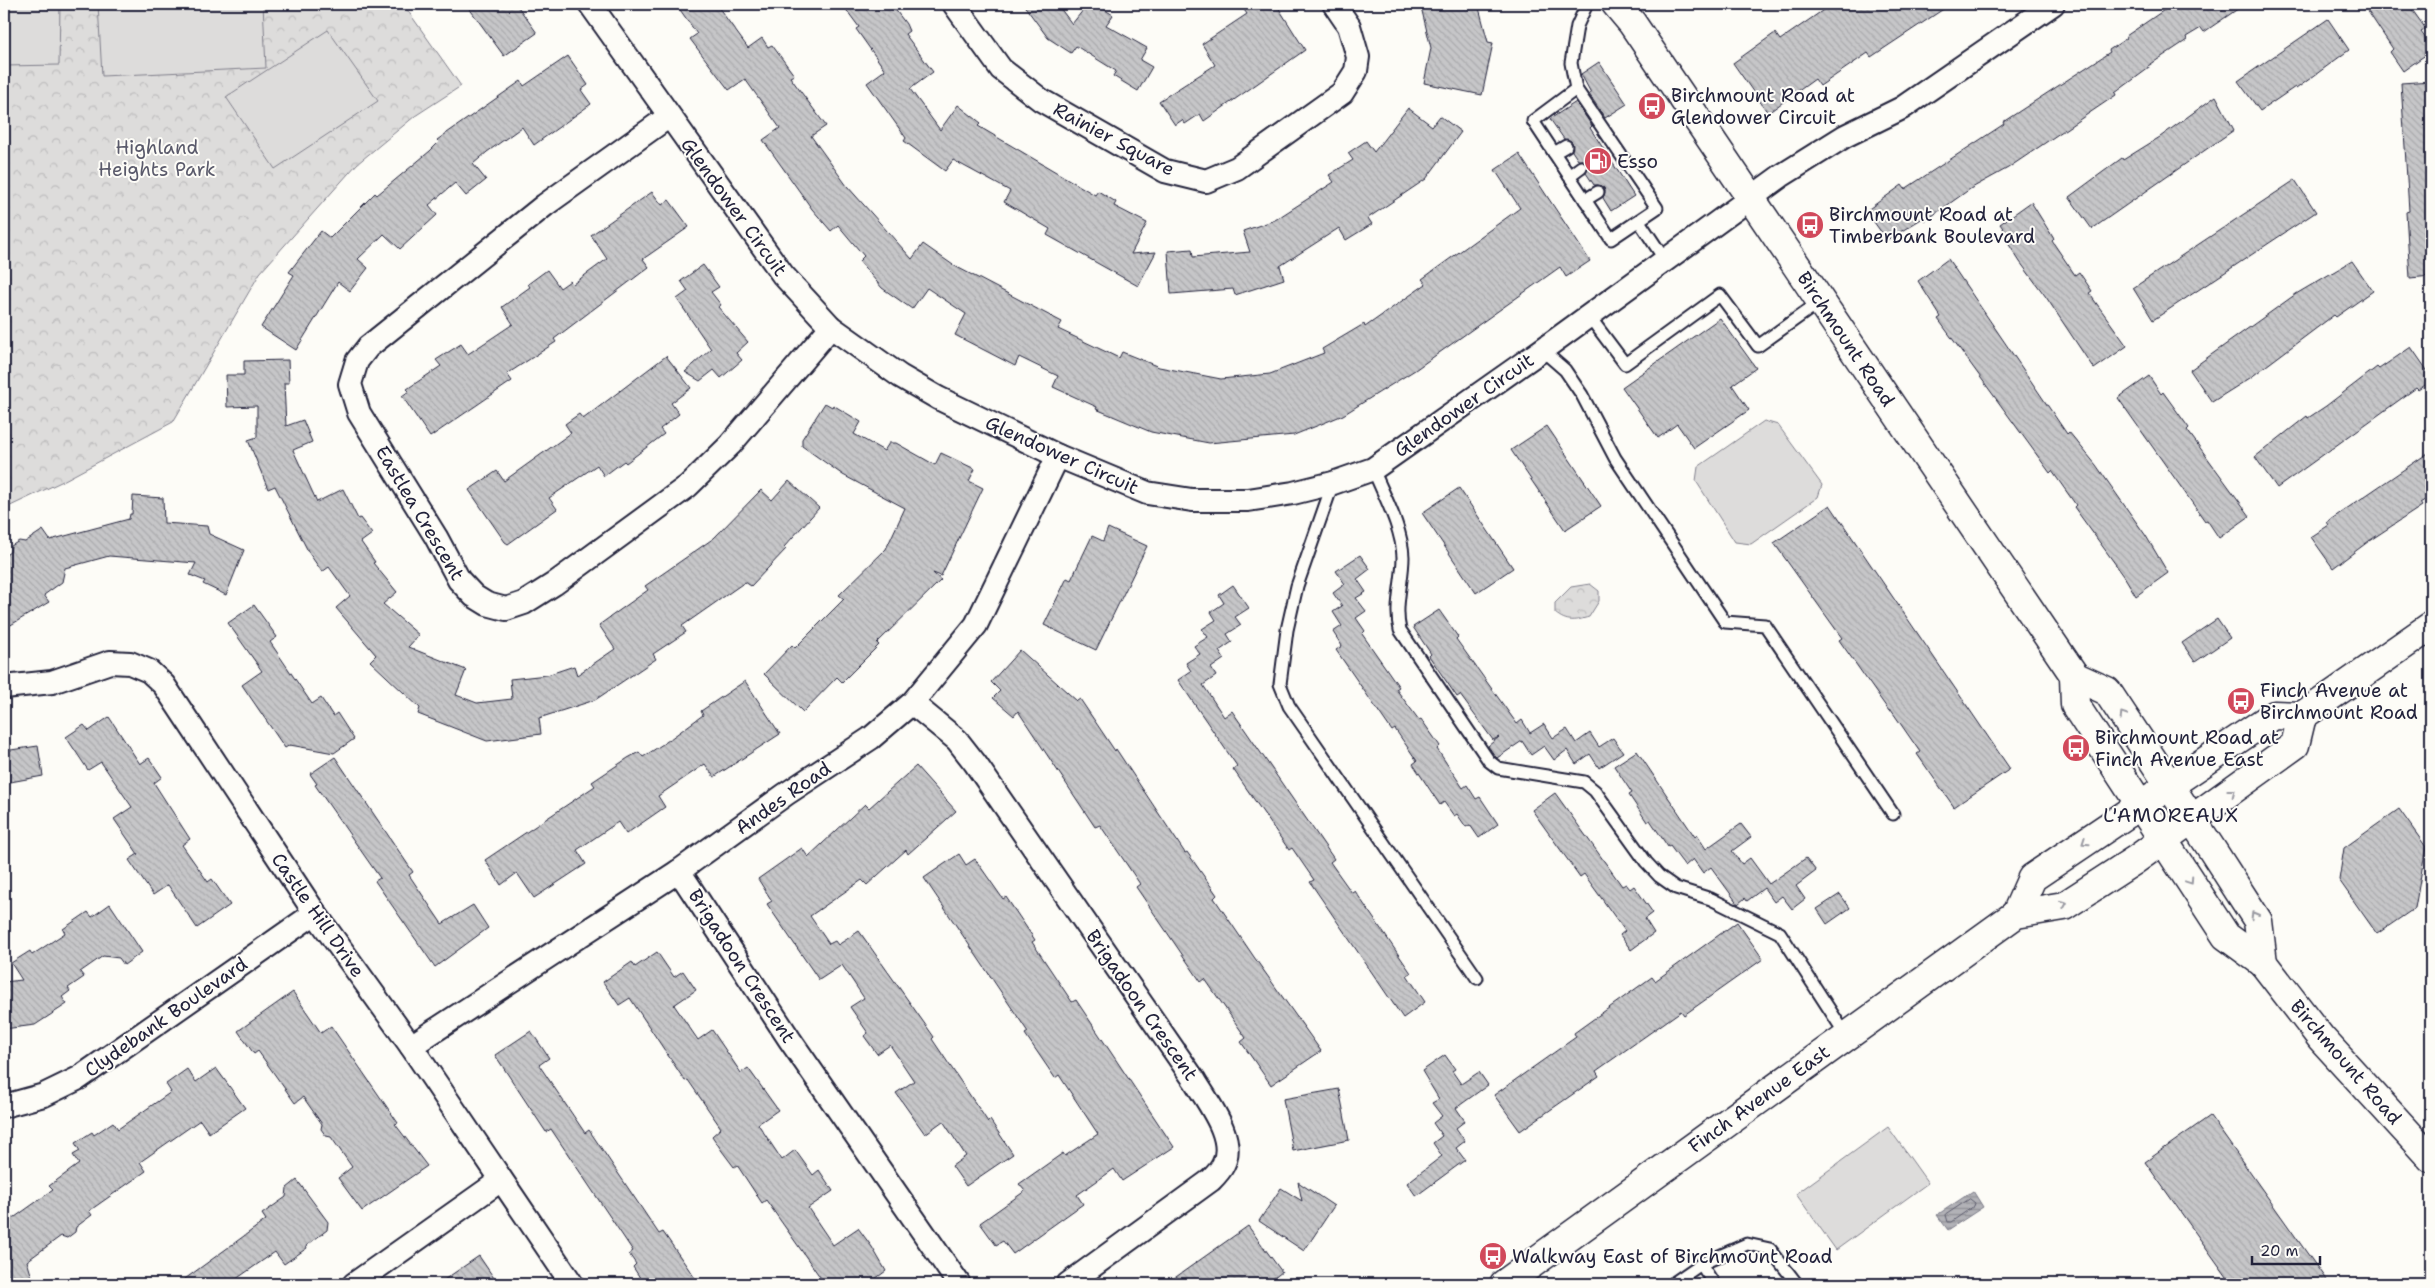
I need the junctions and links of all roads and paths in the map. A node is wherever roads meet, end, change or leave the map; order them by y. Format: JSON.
{"nodes":[{"id":1,"x":590,"y":4,"type":"edge"},
{"id":2,"x":954,"y":4,"type":"edge"},
{"id":3,"x":1334,"y":4,"type":"edge"},
{"id":4,"x":1587,"y":4,"type":"edge"},
{"id":5,"x":1616,"y":4,"type":"edge"},
{"id":6,"x":2053,"y":4,"type":"edge"},
{"id":7,"x":1576,"y":89,"type":"junction"},
{"id":8,"x":668,"y":117,"type":"junction"},
{"id":9,"x":1566,"y":146,"type":"dead end"},
{"id":10,"x":1554,"y":153,"type":"junction"},
{"id":11,"x":1581,"y":167,"type":"dead end"},
{"id":12,"x":1569,"y":176,"type":"junction"},
{"id":13,"x":1598,"y":192,"type":"dead end"},
{"id":14,"x":1751,"y":198,"type":"junction"},
{"id":15,"x":1585,"y":200,"type":"junction"},
{"id":16,"x":1639,"y":221,"type":"junction"},
{"id":17,"x":1665,"y":260,"type":"junction"},
{"id":18,"x":1821,"y":301,"type":"junction"},
{"id":19,"x":1589,"y":316,"type":"junction"},
{"id":20,"x":831,"y":327,"type":"junction"},
{"id":21,"x":1542,"y":350,"type":"junction"},
{"id":22,"x":1058,"y":456,"type":"junction"},
{"id":23,"x":1373,"y":469,"type":"junction"},
{"id":24,"x":1333,"y":483,"type":"junction"},
{"id":25,"x":2431,"y":626,"type":"edge"},
{"id":26,"x":2074,"y":676,"type":"junction"},
{"id":27,"x":4,"y":687,"type":"edge"},
{"id":28,"x":912,"y":703,"type":"junction"},
{"id":29,"x":2302,"y":716,"type":"junction"},
{"id":30,"x":2169,"y":785,"type":"junction"},
{"id":31,"x":2140,"y":804,"type":"junction"},
{"id":32,"x":1893,"y":814,"type":"dead end"},
{"id":33,"x":2192,"y":820,"type":"junction"},
{"id":34,"x":2163,"y":840,"type":"junction"},
{"id":35,"x":680,"y":871,"type":"junction"},
{"id":36,"x":315,"y":913,"type":"junction"},
{"id":37,"x":2016,"y":914,"type":"junction"},
{"id":38,"x":2263,"y":963,"type":"junction"},
{"id":39,"x":1477,"y":978,"type":"dead end"},
{"id":40,"x":1846,"y":1035,"type":"junction"},
{"id":41,"x":410,"y":1046,"type":"junction"},
{"id":42,"x":5,"y":1112,"type":"edge"},
{"id":43,"x":2431,"y":1158,"type":"edge"},
{"id":44,"x":501,"y":1180,"type":"junction"},
{"id":45,"x":1700,"y":1264,"type":"junction"},
{"id":46,"x":354,"y":1284,"type":"edge"},
{"id":47,"x":572,"y":1284,"type":"edge"},
{"id":48,"x":959,"y":1284,"type":"edge"},
{"id":49,"x":1068,"y":1284,"type":"edge"},
{"id":50,"x":1504,"y":1284,"type":"edge"},
{"id":51,"x":1672,"y":1284,"type":"edge"},
{"id":52,"x":1714,"y":1284,"type":"edge"},
{"id":53,"x":1797,"y":1284,"type":"edge"}],
"edges":[{"from":1,"to":8,"type":"street","name":"Glendower Circuit"},
{"from":2,"to":3,"type":"street","name":"Rainier Square"},
{"from":4,"to":7,"type":"lane"},
{"from":5,"to":14,"type":"main road","name":"Birchmount Road"},
{"from":6,"to":14,"type":"street","name":"Glendower Circuit"},
{"from":7,"to":10,"type":"lane"},
{"from":7,"to":16,"type":"lane"},
{"from":8,"to":20,"type":"street","name":"Glendower Circuit"},
{"from":8,"to":20,"type":"street","name":"Eastlea Crescent"},
{"from":9,"to":10,"type":"lane"},
{"from":10,"to":12,"type":"lane"},
{"from":11,"to":12,"type":"lane"},
{"from":12,"to":15,"type":"lane"},
{"from":13,"to":15,"type":"lane"},
{"from":14,"to":17,"type":"street","name":"Glendower Circuit"},
{"from":14,"to":18,"type":"main road","name":"Birchmount Road"},
{"from":15,"to":16,"type":"lane"},
{"from":16,"to":17,"type":"lane"},
{"from":17,"to":19,"type":"street","name":"Glendower Circuit"},
{"from":18,"to":19,"type":"lane"},
{"from":18,"to":26,"type":"main road","name":"Birchmount Road"},
{"from":19,"to":21,"type":"street","name":"Glendower Circuit"},
{"from":20,"to":22,"type":"street","name":"Glendower Circuit"},
{"from":21,"to":23,"type":"street","name":"Glendower Circuit"},
{"from":21,"to":32,"type":"lane"},
{"from":22,"to":24,"type":"street","name":"Glendower Circuit"},
{"from":22,"to":28,"type":"street","name":"Andes Road"},
{"from":23,"to":24,"type":"street","name":"Glendower Circuit"},
{"from":23,"to":40,"type":"lane"},
{"from":24,"to":39,"type":"lane"},
{"from":25,"to":29,"type":"main road"},
{"from":30,"to":26,"type":"main road","one_way":true},
{"from":26,"to":31,"type":"main road","name":"Birchmount Road"},
{"from":27,"to":36,"type":"street","name":"Castle Hill Drive"},
{"from":28,"to":35,"type":"street","name":"Andes Road"},
{"from":28,"to":49,"type":"street","name":"Brigadoon Crescent"},
{"from":29,"to":30,"type":"main road"},
{"from":33,"to":29,"type":"main road","name":"Finch Avenue East","one_way":true},
{"from":30,"to":31,"type":"main road"},
{"from":30,"to":33,"type":"main road"},
{"from":31,"to":34,"type":"main road","name":"Birchmount Road"},
{"from":31,"to":37,"type":"main road","one_way":true},
{"from":33,"to":34,"type":"main road","name":"Finch Avenue East"},
{"from":38,"to":33,"type":"main road","one_way":true},
{"from":37,"to":34,"type":"main road","name":"Finch Avenue East","one_way":true},
{"from":34,"to":38,"type":"main road","name":"Birchmount Road","one_way":true},
{"from":35,"to":41,"type":"street","name":"Andes Road"},
{"from":35,"to":48,"type":"street","name":"Brigadoon Crescent"},
{"from":36,"to":41,"type":"street","name":"Castle Hill Drive"},
{"from":36,"to":42,"type":"street","name":"Clydebank Boulevard"},
{"from":37,"to":40,"type":"main road","name":"Finch Avenue East"},
{"from":38,"to":43,"type":"main road","name":"Birchmount Road"},
{"from":40,"to":50,"type":"main road","name":"Finch Avenue East"},
{"from":41,"to":44,"type":"street","name":"Castle Hill Drive"},
{"from":44,"to":46,"type":"street"},
{"from":44,"to":47,"type":"street","name":"Castle Hill Drive"},
{"from":45,"to":51,"type":"lane"},
{"from":45,"to":52,"type":"lane"},
{"from":45,"to":53,"type":"lane"}]}
